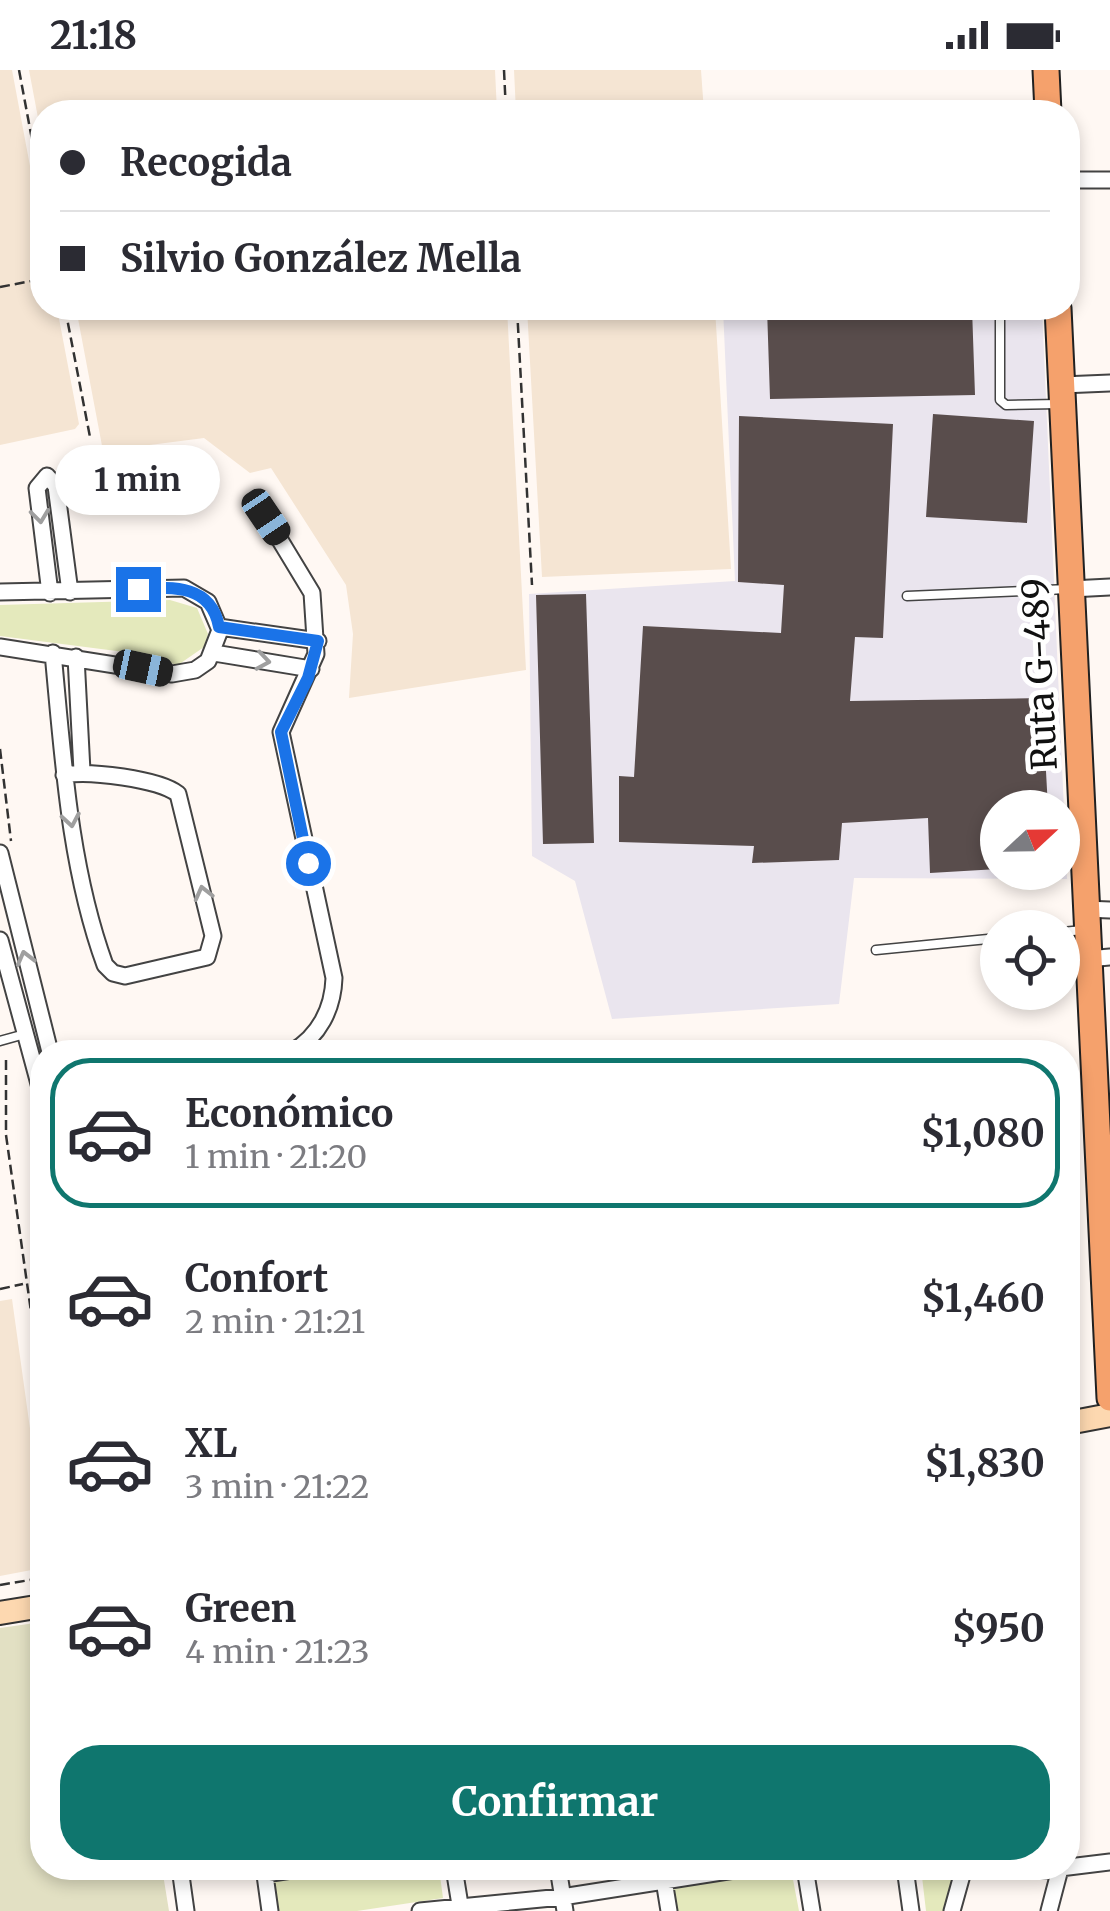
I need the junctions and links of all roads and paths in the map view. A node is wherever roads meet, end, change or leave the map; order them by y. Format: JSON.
{"nodes":[{"id":1,"x":19,"y":70,"type":"edge"},
{"id":2,"x":504,"y":70,"type":"edge"},
{"id":3,"x":1046,"y":70,"type":"edge"},
{"id":4,"x":505,"y":100,"type":"edge"},
{"id":5,"x":1047,"y":100,"type":"edge"},
{"id":6,"x":30,"y":129,"type":"edge"},
{"id":7,"x":1080,"y":180,"type":"edge"},
{"id":8,"x":1110,"y":180,"type":"edge"},
{"id":9,"x":30,"y":281,"type":"edge"},
{"id":10,"x":0,"y":286,"type":"edge"},
{"id":11,"x":66,"y":320,"type":"edge"},
{"id":12,"x":518,"y":320,"type":"edge"},
{"id":13,"x":1000,"y":320,"type":"edge"},
{"id":14,"x":1059,"y":320,"type":"edge"},
{"id":15,"x":1110,"y":382,"type":"edge"},
{"id":16,"x":1062,"y":395,"type":"junction"},
{"id":17,"x":90,"y":438,"type":"dead end"},
{"id":18,"x":151,"y":476,"type":"dead end"},
{"id":19,"x":56,"y":486,"type":"junction"},
{"id":20,"x":266,"y":517,"type":"dead end"},
{"id":21,"x":532,"y":585,"type":"dead end"},
{"id":22,"x":1110,"y":588,"type":"edge"},
{"id":23,"x":1071,"y":589,"type":"junction"},
{"id":24,"x":0,"y":592,"type":"edge"},
{"id":25,"x":70,"y":592,"type":"junction"},
{"id":26,"x":50,"y":593,"type":"junction"},
{"id":27,"x":908,"y":596,"type":"dead end"},
{"id":28,"x":219,"y":627,"type":"junction"},
{"id":29,"x":318,"y":641,"type":"junction"},
{"id":30,"x":0,"y":647,"type":"edge"},
{"id":31,"x":53,"y":653,"type":"junction"},
{"id":32,"x":214,"y":653,"type":"junction"},
{"id":33,"x":76,"y":656,"type":"junction"},
{"id":34,"x":311,"y":668,"type":"junction"},
{"id":35,"x":82,"y":771,"type":"junction"},
{"id":36,"x":64,"y":775,"type":"junction"},
{"id":37,"x":0,"y":853,"type":"edge"},
{"id":38,"x":1086,"y":920,"type":"edge"},
{"id":39,"x":0,"y":940,"type":"edge"},
{"id":40,"x":980,"y":940,"type":"edge"},
{"id":41,"x":876,"y":950,"type":"dead end"},
{"id":42,"x":1099,"y":958,"type":"edge"},
{"id":43,"x":25,"y":1034,"type":"junction"},
{"id":44,"x":47,"y":1040,"type":"edge"},
{"id":45,"x":309,"y":1040,"type":"edge"},
{"id":46,"x":0,"y":1041,"type":"edge"},
{"id":47,"x":30,"y":1052,"type":"edge"},
{"id":48,"x":6,"y":1060,"type":"dead end"},
{"id":49,"x":1105,"y":1239,"type":"edge"},
{"id":50,"x":25,"y":1284,"type":"junction"},
{"id":51,"x":0,"y":1288,"type":"edge"},
{"id":52,"x":30,"y":1315,"type":"edge"},
{"id":53,"x":1107,"y":1324,"type":"edge"},
{"id":54,"x":1110,"y":1398,"type":"edge"},
{"id":55,"x":1110,"y":1415,"type":"edge"},
{"id":56,"x":1080,"y":1421,"type":"edge"},
{"id":57,"x":30,"y":1580,"type":"edge"},
{"id":58,"x":0,"y":1585,"type":"edge"},
{"id":59,"x":30,"y":1608,"type":"edge"},
{"id":60,"x":0,"y":1613,"type":"edge"},
{"id":61,"x":1110,"y":1862,"type":"edge"},
{"id":62,"x":1080,"y":1866,"type":"edge"},
{"id":63,"x":182,"y":1880,"type":"edge"},
{"id":64,"x":265,"y":1880,"type":"edge"},
{"id":65,"x":456,"y":1880,"type":"edge"},
{"id":66,"x":643,"y":1880,"type":"edge"},
{"id":67,"x":664,"y":1880,"type":"edge"},
{"id":68,"x":807,"y":1880,"type":"edge"},
{"id":69,"x":907,"y":1880,"type":"edge"},
{"id":70,"x":961,"y":1880,"type":"edge"},
{"id":71,"x":1057,"y":1880,"type":"edge"},
{"id":72,"x":564,"y":1904,"type":"edge"},
{"id":73,"x":460,"y":1908,"type":"edge"},
{"id":74,"x":186,"y":1911,"type":"edge"},
{"id":75,"x":270,"y":1911,"type":"edge"},
{"id":76,"x":420,"y":1911,"type":"edge"},
{"id":77,"x":669,"y":1911,"type":"edge"},
{"id":78,"x":812,"y":1911,"type":"edge"},
{"id":79,"x":911,"y":1911,"type":"edge"},
{"id":80,"x":952,"y":1911,"type":"edge"},
{"id":81,"x":1049,"y":1911,"type":"edge"}],
"edges":[{"from":1,"to":6,"type":"path"},
{"from":2,"to":4,"type":"path"},
{"from":3,"to":5,"type":"main road"},
{"from":7,"to":8,"type":"street"},
{"from":9,"to":10,"type":"path"},
{"from":11,"to":17,"type":"path"},
{"from":12,"to":21,"type":"path"},
{"from":13,"to":16,"type":"lane"},
{"from":14,"to":16,"type":"main road","name":"Ruta G-489"},
{"from":15,"to":16,"type":"street"},
{"from":16,"to":23,"type":"main road","name":"Ruta G-489"},
{"from":18,"to":19,"type":"street"},
{"from":19,"to":25,"type":"street"},
{"from":19,"to":26,"type":"street","one_way":true},
{"from":20,"to":29,"type":"street"},
{"from":22,"to":23,"type":"street"},
{"from":23,"to":27,"type":"lane"},
{"from":23,"to":38,"type":"main road","name":"Ruta G-489"},
{"from":24,"to":26,"type":"street"},
{"from":25,"to":26,"type":"street"},
{"from":25,"to":28,"type":"street"},
{"from":28,"to":29,"type":"street"},
{"from":28,"to":32,"type":"street"},
{"from":29,"to":34,"type":"street"},
{"from":30,"to":31,"type":"street"},
{"from":31,"to":33,"type":"street"},
{"from":31,"to":36,"type":"street"},
{"from":32,"to":33,"type":"street"},
{"from":32,"to":34,"type":"street","one_way":true},
{"from":33,"to":35,"type":"street"},
{"from":34,"to":45,"type":"street"},
{"from":35,"to":36,"type":"street"},
{"from":36,"to":35,"type":"street","one_way":true},
{"from":44,"to":37,"type":"street","one_way":true},
{"from":38,"to":42,"type":"main road","name":"Ruta G-489"},
{"from":39,"to":43,"type":"street"},
{"from":40,"to":41,"type":"lane"},
{"from":42,"to":49,"type":"main road","name":"Ruta G-489"},
{"from":43,"to":46,"type":"lane"},
{"from":43,"to":47,"type":"street"},
{"from":48,"to":50,"type":"path"},
{"from":49,"to":53,"type":"main road","name":"Ruta G-489"},
{"from":50,"to":51,"type":"path"},
{"from":50,"to":52,"type":"path"},
{"from":53,"to":54,"type":"main road","name":"Ruta G-489"},
{"from":55,"to":56,"type":"main road"},
{"from":57,"to":58,"type":"path"},
{"from":59,"to":60,"type":"main road"},
{"from":61,"to":62,"type":"street"},
{"from":63,"to":74,"type":"street"},
{"from":64,"to":75,"type":"street"},
{"from":65,"to":73,"type":"street"},
{"from":66,"to":72,"type":"street"},
{"from":67,"to":77,"type":"street"},
{"from":68,"to":78,"type":"street"},
{"from":69,"to":79,"type":"street"},
{"from":70,"to":80,"type":"street"},
{"from":71,"to":81,"type":"street"},
{"from":72,"to":73,"type":"street"},
{"from":73,"to":76,"type":"street"}]}
